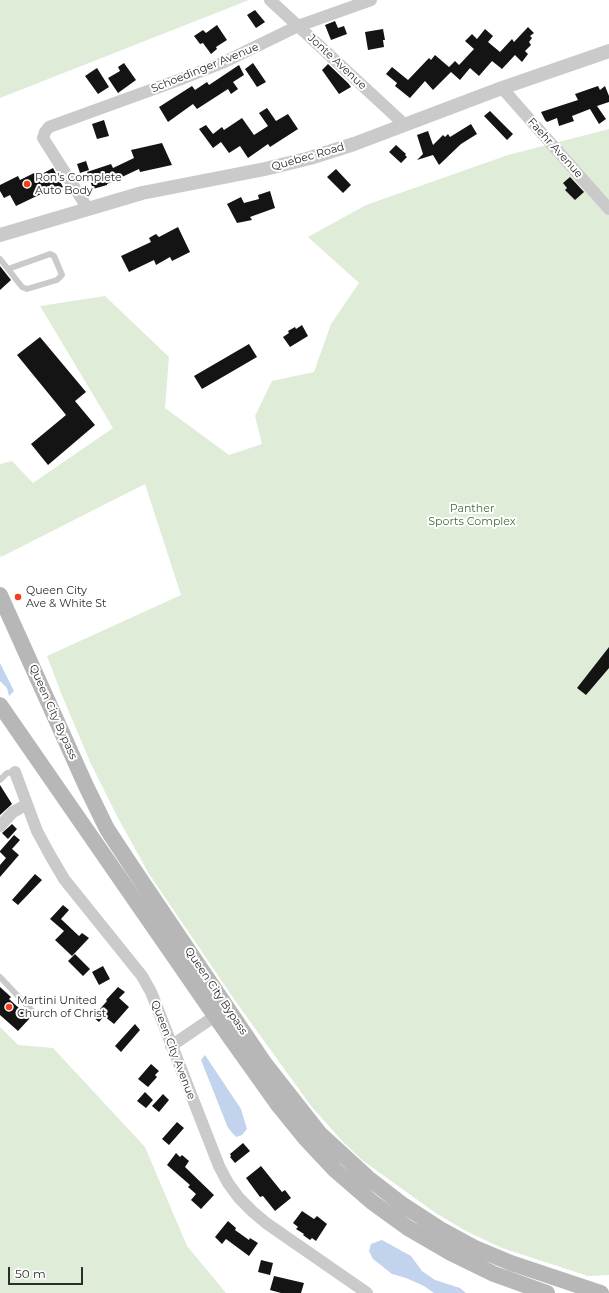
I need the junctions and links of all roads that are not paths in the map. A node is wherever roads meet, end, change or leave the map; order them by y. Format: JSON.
{"nodes":[{"id":1,"x":270,"y":0,"type":"edge"},
{"id":2,"x":371,"y":0,"type":"edge"},
{"id":3,"x":298,"y":26,"type":"junction"},
{"id":4,"x":609,"y":52,"type":"edge"},
{"id":5,"x":502,"y":88,"type":"junction"},
{"id":6,"x":405,"y":125,"type":"junction"},
{"id":7,"x":609,"y":208,"type":"edge"},
{"id":8,"x":88,"y":209,"type":"junction"},
{"id":9,"x":0,"y":235,"type":"edge"},
{"id":10,"x":0,"y":259,"type":"edge"},
{"id":11,"x":8,"y":269,"type":"junction"},
{"id":12,"x":0,"y":596,"type":"edge"},
{"id":13,"x":0,"y":705,"type":"edge"},
{"id":14,"x":15,"y":772,"type":"joint"},
{"id":15,"x":0,"y":780,"type":"edge"},
{"id":16,"x":26,"y":805,"type":"junction"},
{"id":17,"x":0,"y":826,"type":"edge"},
{"id":18,"x":0,"y":977,"type":"edge"},
{"id":19,"x":221,"y":1012,"type":"junction"},
{"id":20,"x":35,"y":1014,"type":"dead end"},
{"id":21,"x":171,"y":1046,"type":"junction"},
{"id":22,"x":551,"y":1277,"type":"junction"},
{"id":23,"x":367,"y":1293,"type":"edge"},
{"id":24,"x":547,"y":1293,"type":"edge"},
{"id":25,"x":600,"y":1293,"type":"edge"}],
"edges":[{"from":1,"to":3,"type":"street","name":"Jonte Avenue"},
{"from":2,"to":3,"type":"street","name":"Schoedinger Avenue"},
{"from":3,"to":6,"type":"street","name":"Jonte Avenue"},
{"from":3,"to":8,"type":"street","name":"Schoedinger Avenue"},
{"from":4,"to":5,"type":"street","name":"Quebec Road"},
{"from":5,"to":6,"type":"street","name":"Quebec Road"},
{"from":5,"to":7,"type":"street","name":"Faehr Avenue"},
{"from":6,"to":8,"type":"street","name":"Quebec Road"},
{"from":8,"to":9,"type":"street","name":"Quebec Road"},
{"from":10,"to":11,"type":"lane"},
{"from":11,"to":11,"type":"lane"},
{"from":12,"to":19,"type":"main road","name":"Queen City Bypass"},
{"from":13,"to":19,"type":"main road"},
{"from":14,"to":15,"type":"lane"},
{"from":14,"to":16,"type":"street","name":"Queen City Avenue"},
{"from":16,"to":17,"type":"street"},
{"from":16,"to":21,"type":"street","name":"Queen City Avenue"},
{"from":18,"to":20,"type":"lane"},
{"from":19,"to":21,"type":"street"},
{"from":19,"to":22,"type":"main road","name":"Queen City Bypass"},
{"from":19,"to":24,"type":"main road","name":"Queen City Bypass"},
{"from":21,"to":23,"type":"street","name":"Queen City Avenue"},
{"from":22,"to":24,"type":"street"},
{"from":22,"to":25,"type":"main road"}]}
